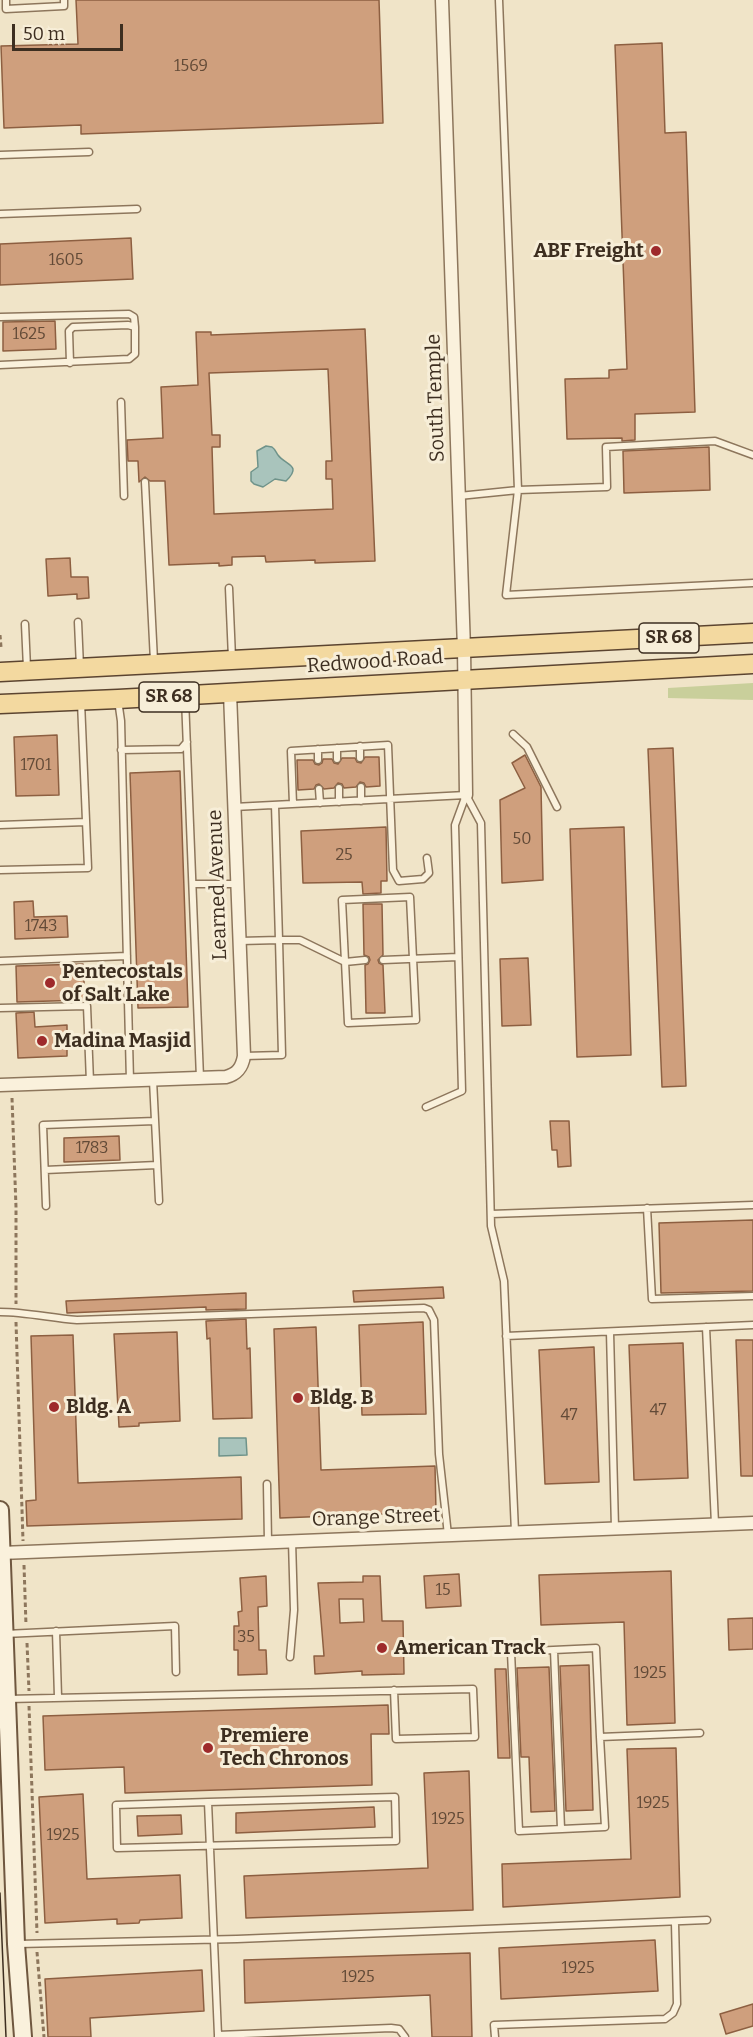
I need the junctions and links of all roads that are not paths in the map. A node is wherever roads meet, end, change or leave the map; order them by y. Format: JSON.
{"nodes":[{"id":1,"x":6,"y":0,"type":"edge"},
{"id":2,"x":64,"y":0,"type":"edge"},
{"id":3,"x":442,"y":0,"type":"edge"},
{"id":4,"x":499,"y":0,"type":"edge"},
{"id":5,"x":89,"y":152,"type":"dead end"},
{"id":6,"x":0,"y":155,"type":"edge"},
{"id":7,"x":137,"y":209,"type":"dead end"},
{"id":8,"x":0,"y":214,"type":"edge"},
{"id":9,"x":0,"y":317,"type":"edge"},
{"id":10,"x":135,"y":327,"type":"junction"},
{"id":11,"x":70,"y":363,"type":"junction"},
{"id":12,"x":0,"y":365,"type":"edge"},
{"id":13,"x":121,"y":402,"type":"dead end"},
{"id":14,"x":753,"y":455,"type":"edge"},
{"id":15,"x":145,"y":482,"type":"dead end"},
{"id":16,"x":518,"y":490,"type":"junction"},
{"id":17,"x":124,"y":496,"type":"dead end"},
{"id":18,"x":459,"y":496,"type":"junction"},
{"id":19,"x":753,"y":583,"type":"edge"},
{"id":20,"x":229,"y":588,"type":"dead end"},
{"id":21,"x":78,"y":622,"type":"dead end"},
{"id":22,"x":25,"y":624,"type":"dead end"},
{"id":23,"x":753,"y":633,"type":"edge"},
{"id":24,"x":464,"y":649,"type":"junction"},
{"id":25,"x":232,"y":662,"type":"junction"},
{"id":26,"x":753,"y":664,"type":"edge"},
{"id":27,"x":154,"y":665,"type":"junction"},
{"id":28,"x":80,"y":668,"type":"junction"},
{"id":29,"x":27,"y":671,"type":"junction"},
{"id":30,"x":0,"y":672,"type":"edge"},
{"id":31,"x":465,"y":679,"type":"junction"},
{"id":32,"x":230,"y":693,"type":"junction"},
{"id":33,"x":185,"y":696,"type":"junction"},
{"id":34,"x":118,"y":699,"type":"junction"},
{"id":35,"x":81,"y":701,"type":"junction"},
{"id":36,"x":0,"y":704,"type":"edge"},
{"id":37,"x":513,"y":734,"type":"dead end"},
{"id":38,"x":188,"y":742,"type":"junction"},
{"id":39,"x":360,"y":746,"type":"junction"},
{"id":40,"x":337,"y":748,"type":"junction"},
{"id":41,"x":318,"y":749,"type":"junction"},
{"id":42,"x":121,"y":750,"type":"junction"},
{"id":43,"x":360,"y":758,"type":"dead end"},
{"id":44,"x":337,"y":759,"type":"dead end"},
{"id":45,"x":318,"y":760,"type":"dead end"},
{"id":46,"x":361,"y":787,"type":"dead end"},
{"id":47,"x":339,"y":788,"type":"dead end"},
{"id":48,"x":319,"y":789,"type":"dead end"},
{"id":49,"x":466,"y":795,"type":"junction"},
{"id":50,"x":389,"y":799,"type":"junction"},
{"id":51,"x":362,"y":801,"type":"junction"},
{"id":52,"x":339,"y":802,"type":"junction"},
{"id":53,"x":320,"y":803,"type":"junction"},
{"id":54,"x":293,"y":804,"type":"junction"},
{"id":55,"x":275,"y":805,"type":"junction"},
{"id":56,"x":234,"y":807,"type":"junction"},
{"id":57,"x":557,"y":807,"type":"dead end"},
{"id":58,"x":86,"y":822,"type":"junction"},
{"id":59,"x":0,"y":825,"type":"edge"},
{"id":60,"x":428,"y":858,"type":"dead end"},
{"id":61,"x":0,"y":870,"type":"edge"},
{"id":62,"x":194,"y":884,"type":"junction"},
{"id":63,"x":237,"y":884,"type":"junction"},
{"id":64,"x":279,"y":940,"type":"junction"},
{"id":65,"x":239,"y":941,"type":"junction"},
{"id":66,"x":127,"y":956,"type":"junction"},
{"id":67,"x":458,"y":957,"type":"junction"},
{"id":68,"x":413,"y":959,"type":"junction"},
{"id":69,"x":364,"y":960,"type":"dead end"},
{"id":70,"x":383,"y":960,"type":"dead end"},
{"id":71,"x":0,"y":961,"type":"edge"},
{"id":72,"x":345,"y":962,"type":"junction"},
{"id":73,"x":0,"y":1008,"type":"edge"},
{"id":74,"x":244,"y":1056,"type":"junction"},
{"id":75,"x":200,"y":1078,"type":"junction"},
{"id":76,"x":153,"y":1080,"type":"junction"},
{"id":77,"x":130,"y":1081,"type":"junction"},
{"id":78,"x":90,"y":1082,"type":"junction"},
{"id":79,"x":0,"y":1085,"type":"edge"},
{"id":80,"x":426,"y":1107,"type":"dead end"},
{"id":81,"x":155,"y":1120,"type":"junction"},
{"id":82,"x":157,"y":1165,"type":"junction"},
{"id":83,"x":45,"y":1170,"type":"junction"},
{"id":84,"x":159,"y":1202,"type":"dead end"},
{"id":85,"x":753,"y":1205,"type":"edge"},
{"id":86,"x":46,"y":1206,"type":"dead end"},
{"id":87,"x":647,"y":1208,"type":"junction"},
{"id":88,"x":491,"y":1214,"type":"junction"},
{"id":89,"x":753,"y":1296,"type":"edge"},
{"id":90,"x":0,"y":1312,"type":"edge"},
{"id":91,"x":753,"y":1325,"type":"edge"},
{"id":92,"x":706,"y":1328,"type":"junction"},
{"id":93,"x":610,"y":1332,"type":"junction"},
{"id":94,"x":506,"y":1336,"type":"junction"},
{"id":95,"x":267,"y":1484,"type":"dead end"},
{"id":96,"x":0,"y":1510,"type":"edge"},
{"id":97,"x":753,"y":1523,"type":"edge"},
{"id":98,"x":715,"y":1525,"type":"junction"},
{"id":99,"x":615,"y":1529,"type":"junction"},
{"id":100,"x":515,"y":1533,"type":"junction"},
{"id":101,"x":448,"y":1535,"type":"junction"},
{"id":102,"x":268,"y":1542,"type":"junction"},
{"id":103,"x":292,"y":1542,"type":"junction"},
{"id":104,"x":1,"y":1553,"type":"edge"},
{"id":105,"x":56,"y":1631,"type":"junction"},
{"id":106,"x":4,"y":1634,"type":"junction"},
{"id":107,"x":554,"y":1650,"type":"junction"},
{"id":108,"x":290,"y":1657,"type":"dead end"},
{"id":109,"x":176,"y":1672,"type":"dead end"},
{"id":110,"x":394,"y":1690,"type":"junction"},
{"id":111,"x":58,"y":1697,"type":"junction"},
{"id":112,"x":6,"y":1699,"type":"junction"},
{"id":113,"x":700,"y":1733,"type":"dead end"},
{"id":114,"x":600,"y":1737,"type":"junction"},
{"id":115,"x":208,"y":1802,"type":"junction"},
{"id":116,"x":561,"y":1829,"type":"junction"},
{"id":117,"x":210,"y":1846,"type":"junction"},
{"id":118,"x":707,"y":1920,"type":"dead end"},
{"id":119,"x":675,"y":1923,"type":"junction"},
{"id":120,"x":213,"y":1940,"type":"junction"},
{"id":121,"x":16,"y":1944,"type":"junction"},
{"id":122,"x":260,"y":2035,"type":"edge"},
{"id":123,"x":218,"y":2036,"type":"edge"},
{"id":124,"x":23,"y":2037,"type":"edge"},
{"id":125,"x":405,"y":2037,"type":"edge"},
{"id":126,"x":495,"y":2037,"type":"edge"}],
"edges":[{"from":1,"to":2,"type":"lane"},
{"from":3,"to":18,"type":"street","name":"South Temple"},
{"from":4,"to":16,"type":"lane"},
{"from":5,"to":6,"type":"lane"},
{"from":7,"to":8,"type":"lane"},
{"from":9,"to":10,"type":"lane"},
{"from":10,"to":11,"type":"lane"},
{"from":10,"to":11,"type":"lane"},
{"from":11,"to":12,"type":"lane"},
{"from":13,"to":17,"type":"lane"},
{"from":14,"to":16,"type":"lane"},
{"from":15,"to":27,"type":"lane"},
{"from":16,"to":18,"type":"lane"},
{"from":16,"to":19,"type":"lane"},
{"from":18,"to":24,"type":"street","name":"South Temple"},
{"from":20,"to":25,"type":"lane"},
{"from":21,"to":28,"type":"lane"},
{"from":22,"to":29,"type":"lane"},
{"from":23,"to":24,"type":"main road","name":"Redwood Road","number":"SR 68"},
{"from":24,"to":25,"type":"main road","name":"Redwood Road","number":"SR 68"},
{"from":24,"to":31,"type":"street","name":"South Temple"},
{"from":25,"to":27,"type":"main road","name":"Redwood Road","number":"SR 68"},
{"from":26,"to":31,"type":"main road","name":"Redwood Road","number":"SR 68"},
{"from":27,"to":28,"type":"main road","name":"Redwood Road","number":"SR 68"},
{"from":28,"to":29,"type":"main road","name":"Redwood Road","number":"SR 68"},
{"from":29,"to":30,"type":"main road","name":"Redwood Road","number":"SR 68"},
{"from":31,"to":32,"type":"main road","name":"Redwood Road","number":"SR 68"},
{"from":31,"to":49,"type":"street","name":"South Temple"},
{"from":32,"to":33,"type":"main road","name":"Redwood Road","number":"SR 68"},
{"from":32,"to":56,"type":"street","name":"Learned Avenue"},
{"from":33,"to":34,"type":"main road","name":"Redwood Road","number":"SR 68"},
{"from":33,"to":38,"type":"lane"},
{"from":34,"to":35,"type":"main road","name":"Redwood Road","number":"SR 68"},
{"from":34,"to":42,"type":"lane"},
{"from":35,"to":36,"type":"main road","name":"Redwood Road","number":"SR 68"},
{"from":35,"to":58,"type":"lane"},
{"from":37,"to":57,"type":"lane"},
{"from":38,"to":42,"type":"lane"},
{"from":38,"to":62,"type":"lane"},
{"from":39,"to":40,"type":"lane"},
{"from":39,"to":43,"type":"lane"},
{"from":39,"to":50,"type":"lane"},
{"from":40,"to":41,"type":"lane"},
{"from":40,"to":44,"type":"lane"},
{"from":41,"to":45,"type":"lane"},
{"from":41,"to":54,"type":"lane"},
{"from":42,"to":66,"type":"lane"},
{"from":46,"to":51,"type":"lane"},
{"from":47,"to":52,"type":"lane"},
{"from":48,"to":53,"type":"lane"},
{"from":49,"to":50,"type":"lane"},
{"from":49,"to":67,"type":"lane"},
{"from":49,"to":88,"type":"lane"},
{"from":50,"to":51,"type":"lane"},
{"from":50,"to":60,"type":"lane"},
{"from":51,"to":52,"type":"lane"},
{"from":52,"to":53,"type":"lane"},
{"from":53,"to":54,"type":"lane"},
{"from":54,"to":55,"type":"lane"},
{"from":55,"to":56,"type":"lane"},
{"from":55,"to":64,"type":"lane"},
{"from":56,"to":63,"type":"street","name":"Learned Avenue"},
{"from":58,"to":59,"type":"lane"},
{"from":58,"to":61,"type":"lane"},
{"from":62,"to":63,"type":"lane"},
{"from":62,"to":75,"type":"lane"},
{"from":63,"to":65,"type":"street","name":"Learned Avenue"},
{"from":64,"to":65,"type":"lane"},
{"from":64,"to":72,"type":"lane"},
{"from":64,"to":74,"type":"lane"},
{"from":65,"to":74,"type":"street","name":"Learned Avenue"},
{"from":66,"to":71,"type":"lane"},
{"from":66,"to":77,"type":"lane"},
{"from":67,"to":68,"type":"lane"},
{"from":67,"to":80,"type":"lane"},
{"from":68,"to":70,"type":"lane"},
{"from":68,"to":72,"type":"lane"},
{"from":68,"to":72,"type":"lane"},
{"from":69,"to":72,"type":"lane"},
{"from":73,"to":78,"type":"lane"},
{"from":74,"to":75,"type":"street","name":"Learned Avenue"},
{"from":75,"to":76,"type":"street"},
{"from":76,"to":77,"type":"street"},
{"from":76,"to":81,"type":"lane"},
{"from":77,"to":78,"type":"street"},
{"from":78,"to":79,"type":"street"},
{"from":81,"to":82,"type":"lane"},
{"from":81,"to":83,"type":"lane"},
{"from":82,"to":83,"type":"lane"},
{"from":82,"to":84,"type":"lane"},
{"from":83,"to":86,"type":"lane"},
{"from":85,"to":87,"type":"lane"},
{"from":87,"to":88,"type":"lane"},
{"from":87,"to":89,"type":"lane"},
{"from":88,"to":94,"type":"lane"},
{"from":90,"to":101,"type":"lane"},
{"from":91,"to":92,"type":"lane"},
{"from":92,"to":93,"type":"lane"},
{"from":92,"to":98,"type":"lane"},
{"from":93,"to":94,"type":"lane"},
{"from":93,"to":99,"type":"lane"},
{"from":94,"to":100,"type":"lane"},
{"from":95,"to":102,"type":"lane"},
{"from":96,"to":104,"type":"main road"},
{"from":97,"to":98,"type":"street","name":"Orange Street"},
{"from":98,"to":99,"type":"street","name":"Orange Street"},
{"from":99,"to":100,"type":"street","name":"Orange Street"},
{"from":100,"to":101,"type":"street","name":"Orange Street"},
{"from":101,"to":103,"type":"street","name":"Orange Street"},
{"from":102,"to":103,"type":"street","name":"Orange Street"},
{"from":102,"to":104,"type":"street","name":"Orange Street"},
{"from":103,"to":108,"type":"lane"},
{"from":104,"to":106,"type":"main road"},
{"from":105,"to":106,"type":"lane"},
{"from":105,"to":109,"type":"lane"},
{"from":105,"to":111,"type":"lane"},
{"from":106,"to":112,"type":"main road"},
{"from":107,"to":114,"type":"lane"},
{"from":107,"to":116,"type":"lane"},
{"from":107,"to":116,"type":"lane"},
{"from":110,"to":110,"type":"lane"},
{"from":110,"to":111,"type":"lane"},
{"from":111,"to":112,"type":"lane"},
{"from":112,"to":121,"type":"main road"},
{"from":113,"to":114,"type":"lane"},
{"from":114,"to":116,"type":"lane"},
{"from":115,"to":117,"type":"lane"},
{"from":115,"to":117,"type":"lane"},
{"from":115,"to":117,"type":"lane"},
{"from":117,"to":120,"type":"lane"},
{"from":118,"to":119,"type":"lane"},
{"from":119,"to":120,"type":"lane"},
{"from":119,"to":126,"type":"lane"},
{"from":120,"to":121,"type":"lane"},
{"from":120,"to":123,"type":"lane"},
{"from":121,"to":124,"type":"main road"},
{"from":122,"to":123,"type":"lane"},
{"from":122,"to":125,"type":"lane"}]}
